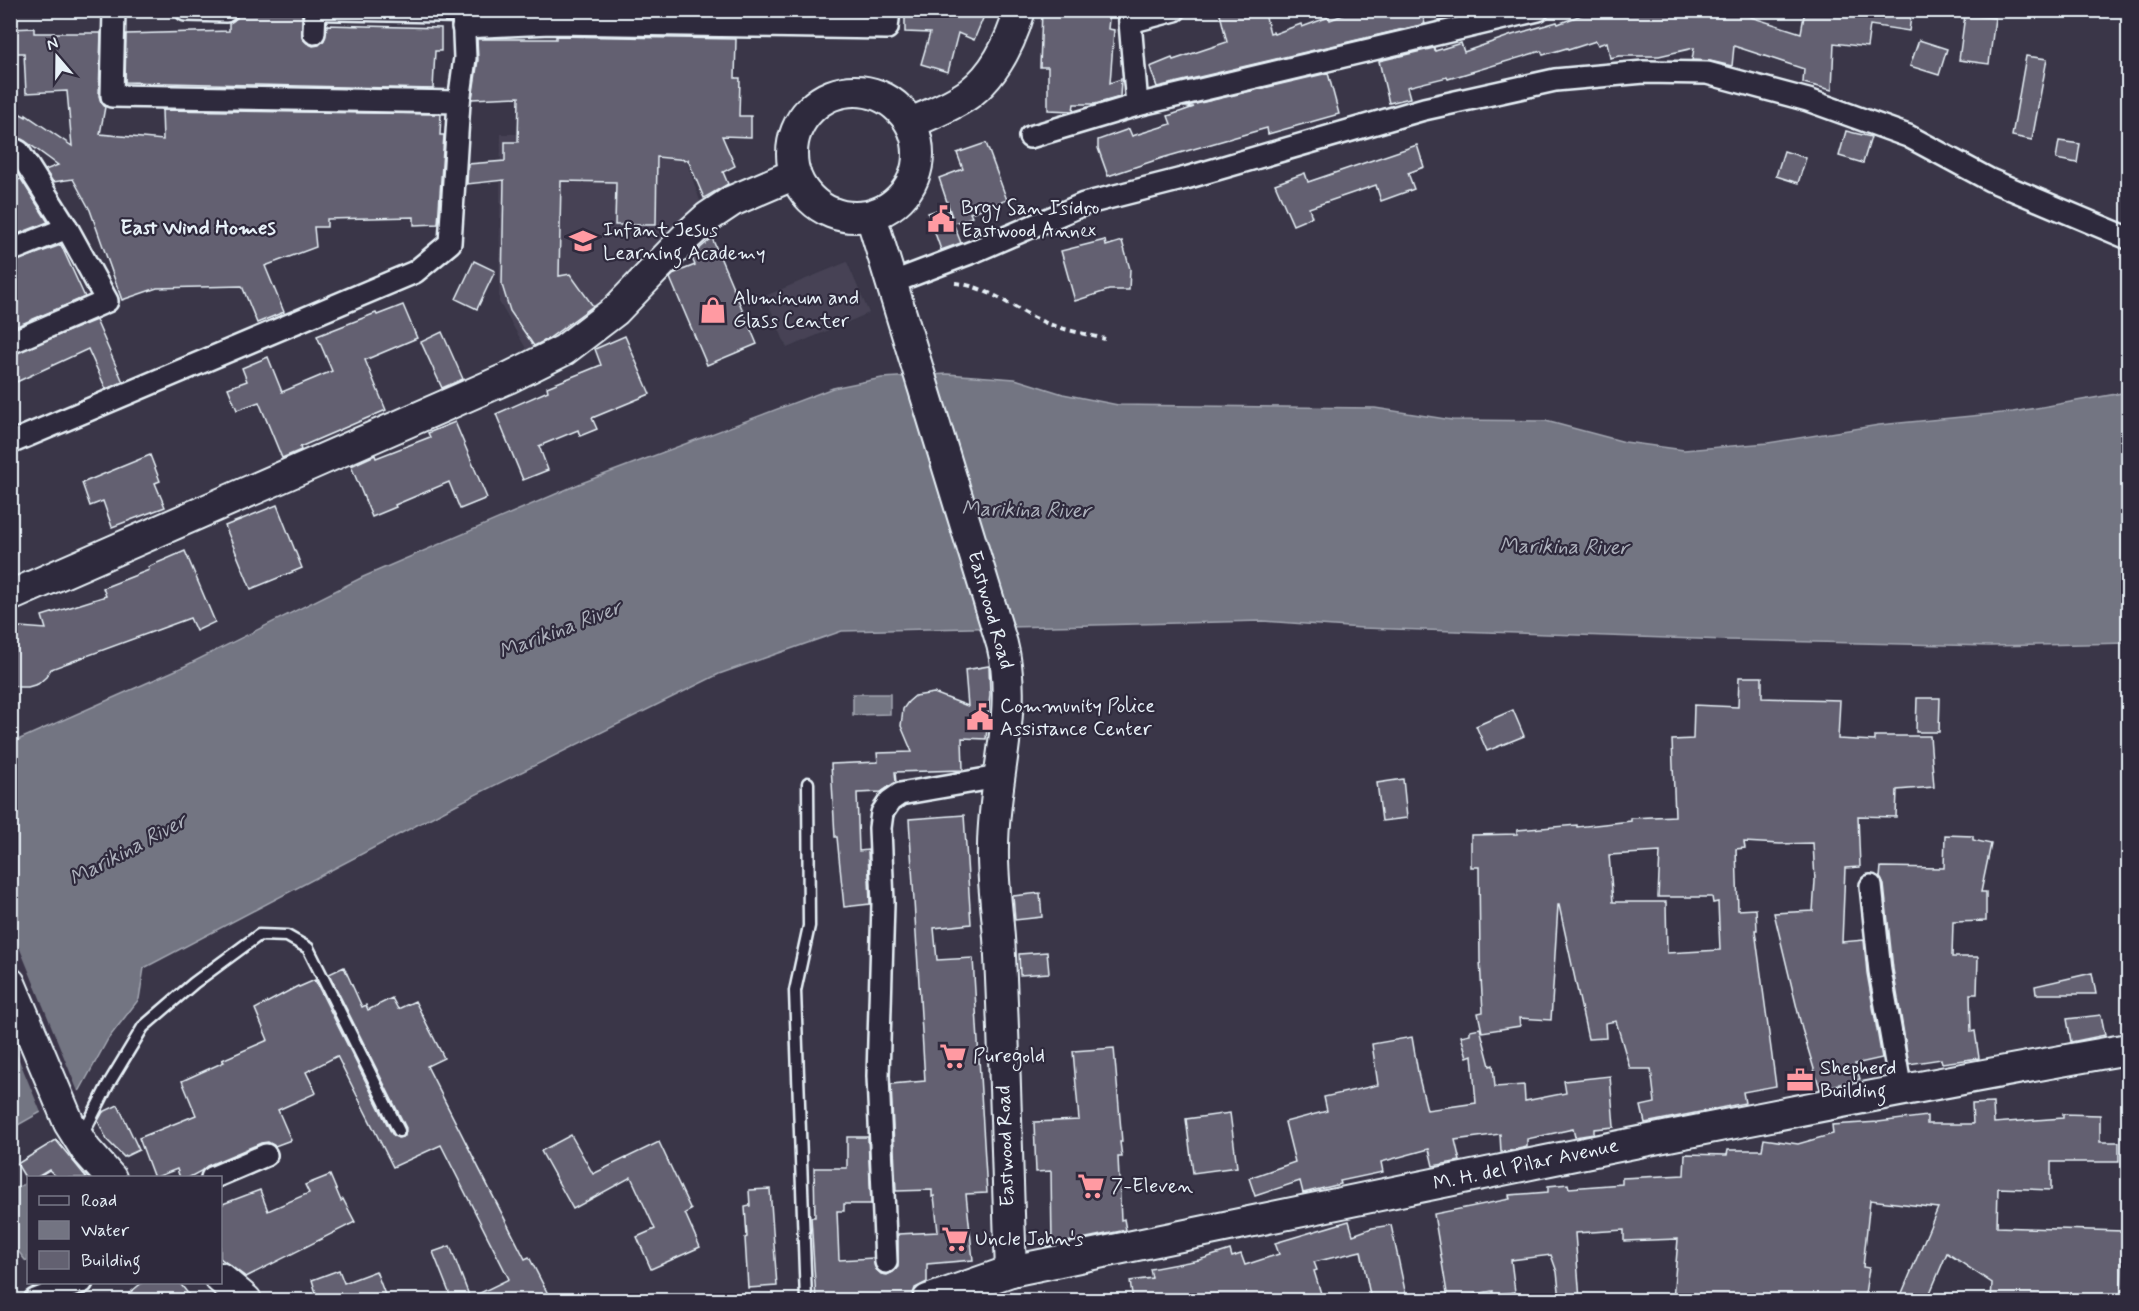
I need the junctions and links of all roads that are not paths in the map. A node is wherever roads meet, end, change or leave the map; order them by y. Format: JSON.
{"nodes":[{"id":1,"x":114,"y":10,"type":"edge"},
{"id":2,"x":186,"y":10,"type":"edge"},
{"id":3,"x":889,"y":10,"type":"edge"},
{"id":4,"x":1020,"y":10,"type":"edge"},
{"id":5,"x":1175,"y":10,"type":"edge"},
{"id":6,"x":1538,"y":10,"type":"edge"},
{"id":7,"x":226,"y":11,"type":"edge"},
{"id":8,"x":551,"y":16,"type":"edge"},
{"id":9,"x":1130,"y":16,"type":"edge"},
{"id":10,"x":463,"y":18,"type":"edge"},
{"id":11,"x":315,"y":19,"type":"edge"},
{"id":12,"x":459,"y":102,"type":"junction"},
{"id":13,"x":1137,"y":105,"type":"junction"},
{"id":14,"x":911,"y":123,"type":"junction"},
{"id":15,"x":1030,"y":137,"type":"dead end"},
{"id":16,"x":13,"y":152,"type":"edge"},
{"id":17,"x":795,"y":174,"type":"junction"},
{"id":18,"x":871,"y":216,"type":"junction"},
{"id":19,"x":68,"y":228,"type":"junction"},
{"id":20,"x":2128,"y":238,"type":"edge"},
{"id":21,"x":10,"y":251,"type":"edge"},
{"id":22,"x":891,"y":283,"type":"junction"},
{"id":23,"x":10,"y":343,"type":"edge"},
{"id":24,"x":10,"y":443,"type":"edge"},
{"id":25,"x":10,"y":596,"type":"edge"},
{"id":26,"x":998,"y":777,"type":"junction"},
{"id":27,"x":808,"y":783,"type":"dead end"},
{"id":28,"x":1871,"y":886,"type":"dead end"},
{"id":29,"x":10,"y":982,"type":"edge"},
{"id":30,"x":2128,"y":1049,"type":"edge"},
{"id":31,"x":1901,"y":1091,"type":"junction"},
{"id":32,"x":399,"y":1131,"type":"dead end"},
{"id":33,"x":74,"y":1132,"type":"junction"},
{"id":34,"x":266,"y":1155,"type":"dead end"},
{"id":35,"x":109,"y":1176,"type":"edge"},
{"id":36,"x":217,"y":1176,"type":"edge"},
{"id":37,"x":886,"y":1262,"type":"dead end"},
{"id":38,"x":1011,"y":1271,"type":"junction"},
{"id":39,"x":222,"y":1280,"type":"edge"},
{"id":40,"x":77,"y":1284,"type":"edge"},
{"id":41,"x":37,"y":1300,"type":"edge"},
{"id":42,"x":246,"y":1300,"type":"edge"},
{"id":43,"x":806,"y":1300,"type":"edge"},
{"id":44,"x":930,"y":1300,"type":"edge"}],
"edges":[{"from":1,"to":12,"type":"street"},
{"from":2,"to":7,"type":"street"},
{"from":3,"to":8,"type":"street"},
{"from":4,"to":14,"type":"street"},
{"from":5,"to":9,"type":"street"},
{"from":6,"to":13,"type":"street"},
{"from":8,"to":10,"type":"street"},
{"from":9,"to":13,"type":"street"},
{"from":10,"to":11,"type":"lane"},
{"from":10,"to":12,"type":"street"},
{"from":12,"to":24,"type":"street"},
{"from":13,"to":15,"type":"street"},
{"from":14,"to":17,"type":"street"},
{"from":14,"to":18,"type":"street"},
{"from":16,"to":19,"type":"street"},
{"from":17,"to":18,"type":"street"},
{"from":17,"to":25,"type":"street"},
{"from":18,"to":22,"type":"street","name":"Eastwood Road"},
{"from":19,"to":21,"type":"street"},
{"from":19,"to":23,"type":"street"},
{"from":20,"to":22,"type":"street"},
{"from":22,"to":26,"type":"street","name":"Eastwood Road"},
{"from":26,"to":37,"type":"street"},
{"from":26,"to":38,"type":"street","name":"Eastwood Road"},
{"from":27,"to":43,"type":"lane"},
{"from":28,"to":31,"type":"street"},
{"from":29,"to":33,"type":"street"},
{"from":30,"to":31,"type":"street","name":"M. H. del Pilar Avenue"},
{"from":31,"to":38,"type":"street","name":"M. H. del Pilar Avenue"},
{"from":32,"to":33,"type":"lane"},
{"from":33,"to":35,"type":"street"},
{"from":34,"to":36,"type":"street"},
{"from":38,"to":44,"type":"street","name":"M. H. del Pilar Avenue"},
{"from":39,"to":42,"type":"street"},
{"from":40,"to":41,"type":"street"}]}
